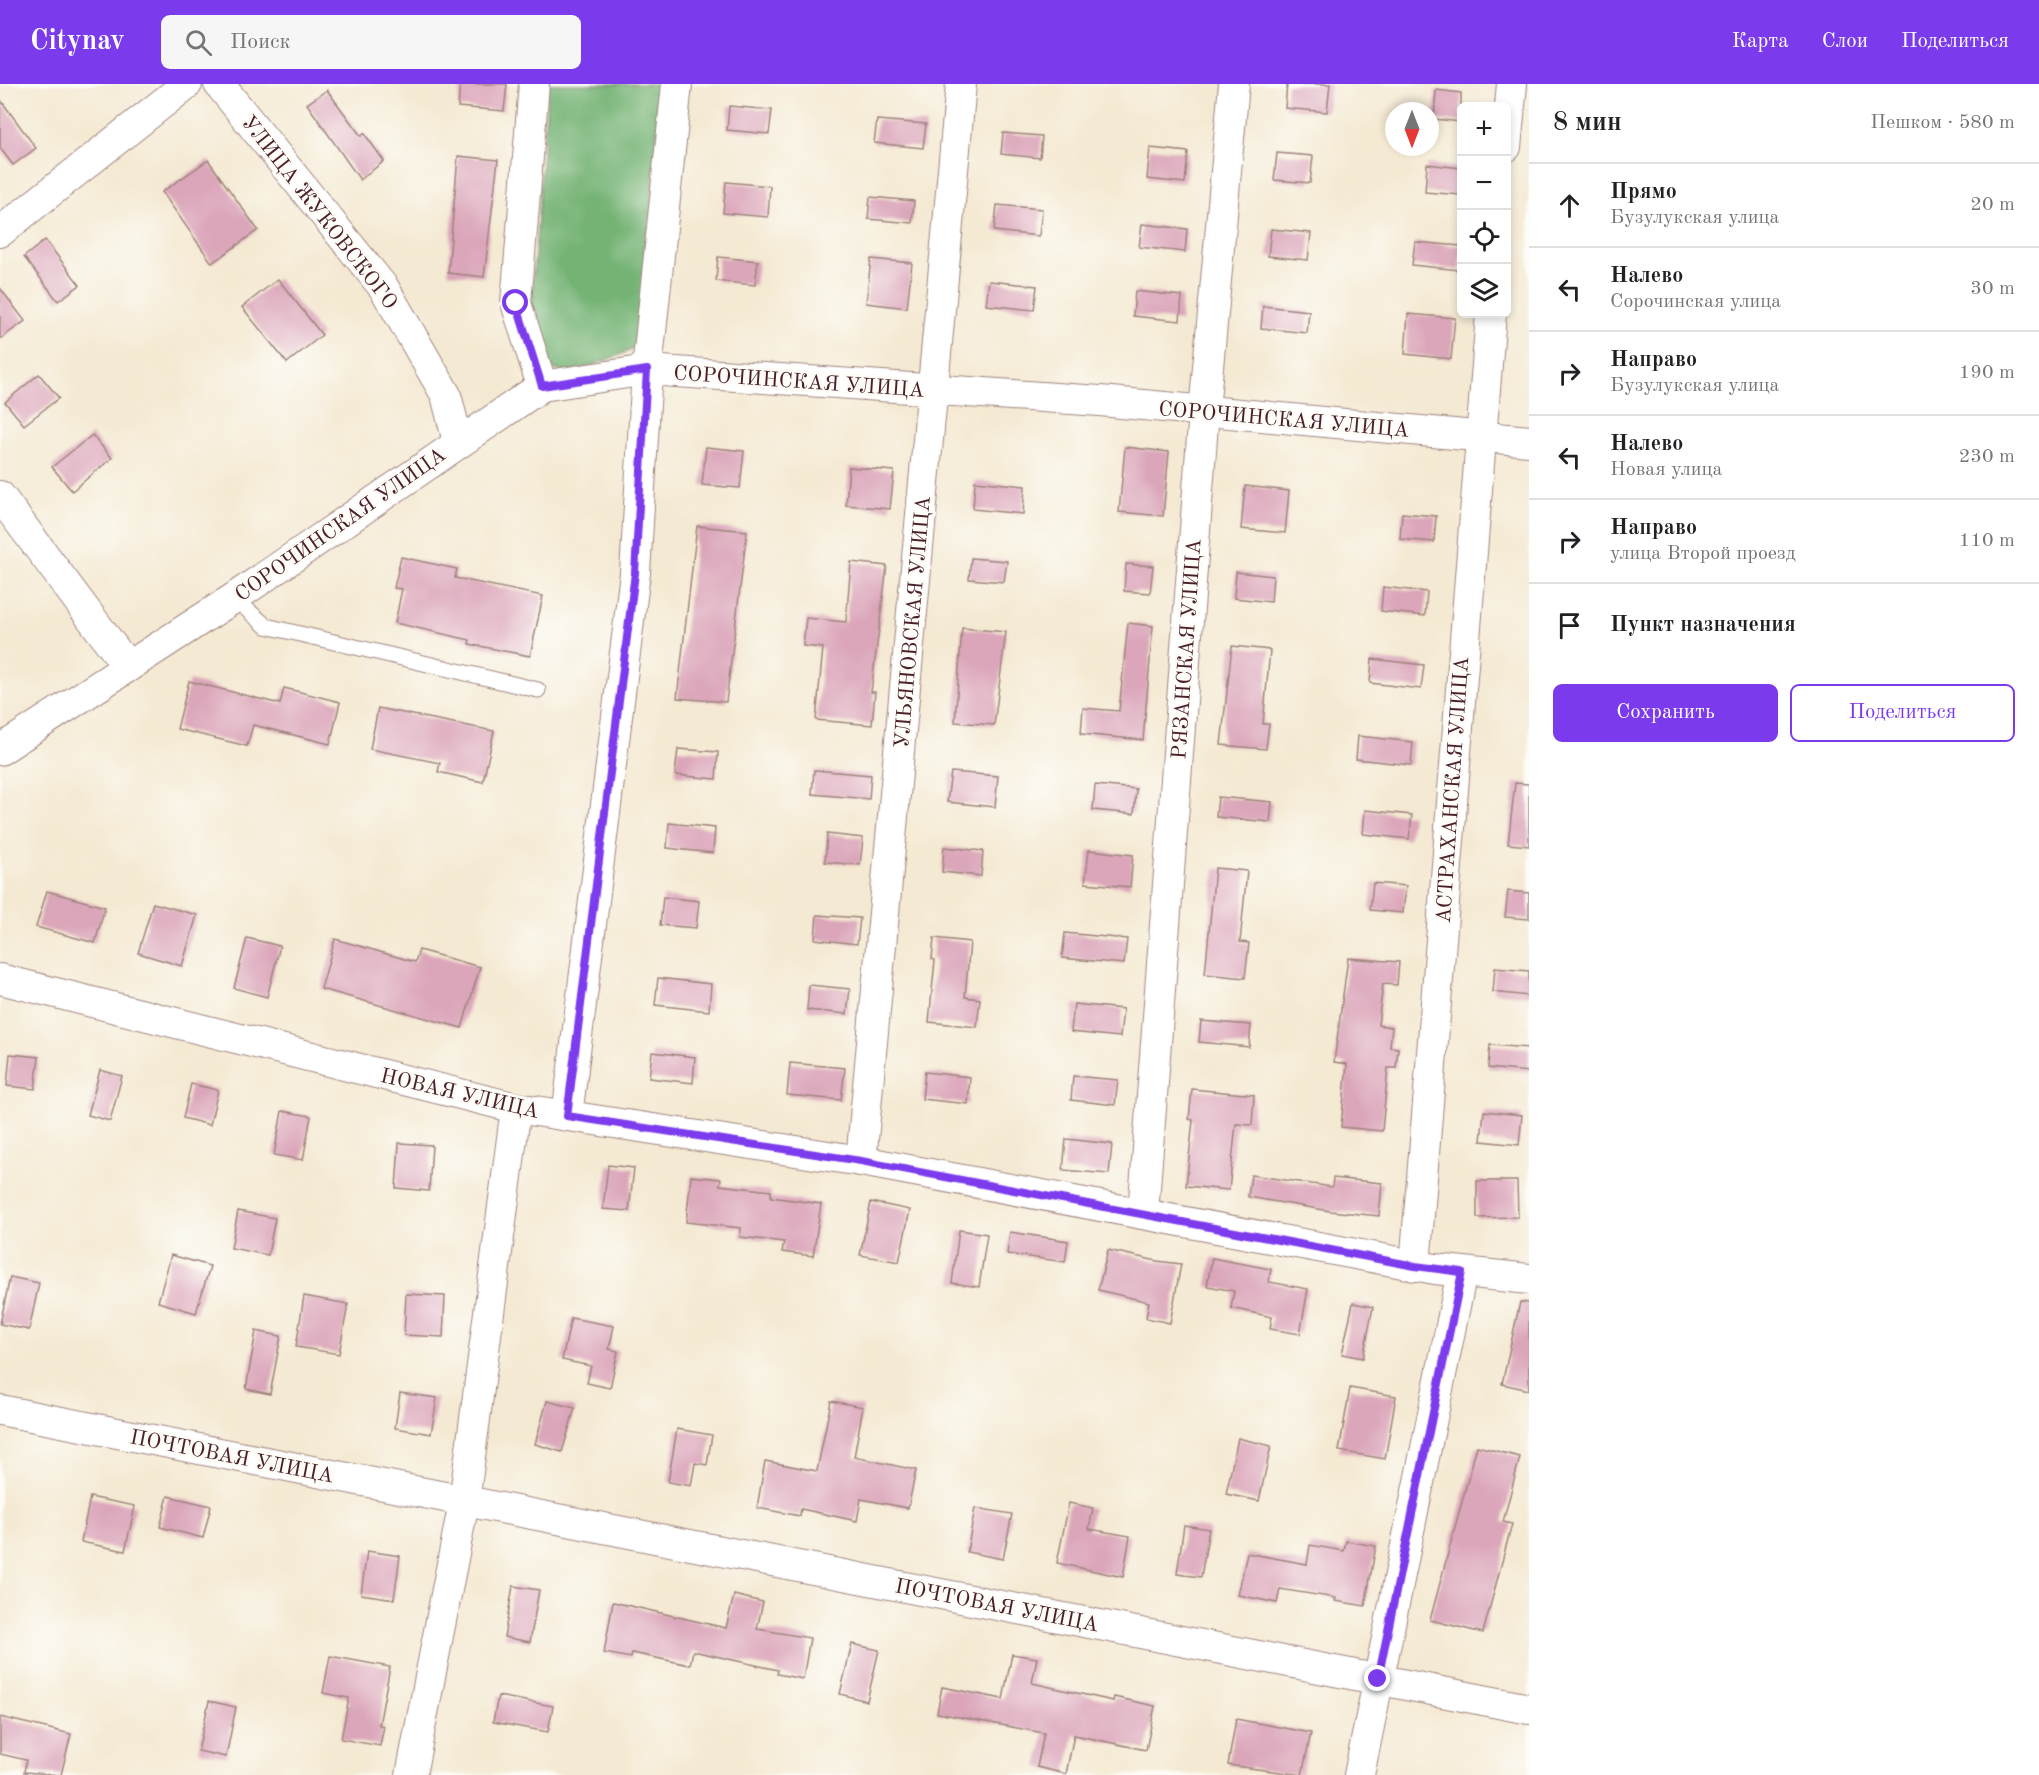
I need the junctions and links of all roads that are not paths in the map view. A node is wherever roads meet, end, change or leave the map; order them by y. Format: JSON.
{"nodes":[{"id":1,"x":187,"y":84,"type":"edge"},
{"id":2,"x":219,"y":84,"type":"edge"},
{"id":3,"x":534,"y":84,"type":"edge"},
{"id":4,"x":677,"y":84,"type":"edge"},
{"id":5,"x":961,"y":84,"type":"edge"},
{"id":6,"x":1234,"y":84,"type":"edge"},
{"id":7,"x":1512,"y":84,"type":"edge"},
{"id":8,"x":1510,"y":102,"type":"edge"},
{"id":9,"x":0,"y":232,"type":"edge"},
{"id":10,"x":1491,"y":318,"type":"edge"},
{"id":11,"x":647,"y":370,"type":"junction"},
{"id":12,"x":542,"y":386,"type":"junction"},
{"id":13,"x":934,"y":390,"type":"junction"},
{"id":14,"x":1204,"y":411,"type":"junction"},
{"id":15,"x":1480,"y":437,"type":"junction"},
{"id":16,"x":1529,"y":441,"type":"edge"},
{"id":17,"x":458,"y":442,"type":"junction"},
{"id":18,"x":0,"y":496,"type":"edge"},
{"id":19,"x":234,"y":598,"type":"junction"},
{"id":20,"x":128,"y":667,"type":"junction"},
{"id":21,"x":538,"y":690,"type":"dead end"},
{"id":22,"x":0,"y":750,"type":"edge"},
{"id":23,"x":0,"y":979,"type":"edge"},
{"id":24,"x":516,"y":1108,"type":"junction"},
{"id":25,"x":567,"y":1116,"type":"junction"},
{"id":26,"x":861,"y":1161,"type":"junction"},
{"id":27,"x":1143,"y":1214,"type":"junction"},
{"id":28,"x":1415,"y":1266,"type":"junction"},
{"id":29,"x":1462,"y":1272,"type":"junction"},
{"id":30,"x":1529,"y":1279,"type":"edge"},
{"id":31,"x":0,"y":1410,"type":"edge"},
{"id":32,"x":464,"y":1502,"type":"junction"},
{"id":33,"x":1378,"y":1679,"type":"junction"},
{"id":34,"x":1529,"y":1709,"type":"edge"},
{"id":35,"x":411,"y":1775,"type":"edge"},
{"id":36,"x":1359,"y":1775,"type":"edge"}],
"edges":[{"from":1,"to":9,"type":"street"},
{"from":2,"to":17,"type":"street","name":"УЛИЦА ЖУКОВСКОГО"},
{"from":3,"to":12,"type":"street"},
{"from":4,"to":11,"type":"street"},
{"from":5,"to":13,"type":"street","name":"УЛЬЯНОВСКАЯ УЛИЦА"},
{"from":6,"to":14,"type":"street","name":"РЯЗАНСКАЯ УЛИЦА"},
{"from":7,"to":8,"type":"street"},
{"from":10,"to":15,"type":"street","name":"АСТРАХАНСКАЯ УЛИЦА"},
{"from":11,"to":12,"type":"street","name":"СОРОЧИНСКАЯ УЛИЦА"},
{"from":11,"to":13,"type":"street","name":"СОРОЧИНСКАЯ УЛИЦА"},
{"from":11,"to":25,"type":"street"},
{"from":12,"to":17,"type":"street","name":"СОРОЧИНСКАЯ УЛИЦА"},
{"from":13,"to":14,"type":"street","name":"СОРОЧИНСКАЯ УЛИЦА"},
{"from":13,"to":26,"type":"street","name":"УЛЬЯНОВСКАЯ УЛИЦА"},
{"from":14,"to":15,"type":"street","name":"СОРОЧИНСКАЯ УЛИЦА"},
{"from":14,"to":27,"type":"street","name":"РЯЗАНСКАЯ УЛИЦА"},
{"from":15,"to":16,"type":"street","name":"СОРОЧИНСКАЯ УЛИЦА"},
{"from":15,"to":28,"type":"street","name":"АСТРАХАНСКАЯ УЛИЦА"},
{"from":17,"to":19,"type":"street","name":"СОРОЧИНСКАЯ УЛИЦА"},
{"from":18,"to":20,"type":"street"},
{"from":19,"to":20,"type":"street","name":"СОРОЧИНСКАЯ УЛИЦА"},
{"from":19,"to":21,"type":"lane"},
{"from":20,"to":22,"type":"street","name":"СОРОЧИНСКАЯ УЛИЦА"},
{"from":23,"to":24,"type":"street","name":"НОВАЯ УЛИЦА"},
{"from":24,"to":25,"type":"street","name":"НОВАЯ УЛИЦА"},
{"from":24,"to":32,"type":"street"},
{"from":25,"to":26,"type":"street","name":"НОВАЯ УЛИЦА"},
{"from":26,"to":27,"type":"street","name":"НОВАЯ УЛИЦА"},
{"from":27,"to":28,"type":"street","name":"НОВАЯ УЛИЦА"},
{"from":28,"to":29,"type":"street","name":"НОВАЯ УЛИЦА"},
{"from":29,"to":30,"type":"street","name":"НОВАЯ УЛИЦА"},
{"from":29,"to":33,"type":"street"},
{"from":31,"to":32,"type":"street","name":"ПОЧТОВАЯ УЛИЦА"},
{"from":32,"to":33,"type":"street","name":"ПОЧТОВАЯ УЛИЦА"},
{"from":32,"to":35,"type":"street"},
{"from":33,"to":34,"type":"street","name":"ПОЧТОВАЯ УЛИЦА"},
{"from":33,"to":36,"type":"street"}]}
